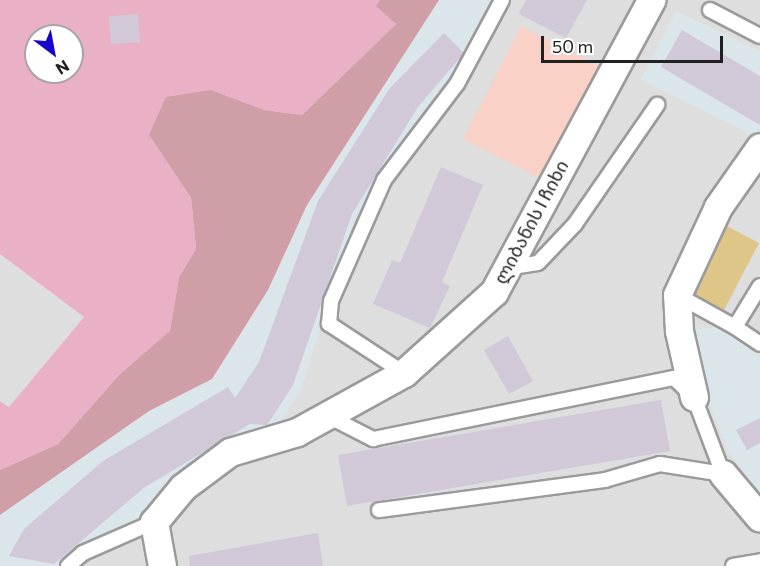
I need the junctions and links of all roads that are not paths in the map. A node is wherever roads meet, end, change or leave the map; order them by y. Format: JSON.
{"nodes":[{"id":1,"x":502,"y":0,"type":"edge"},
{"id":2,"x":651,"y":0,"type":"edge"},
{"id":3,"x":710,"y":10,"type":"dead end"},
{"id":4,"x":760,"y":36,"type":"edge"},
{"id":5,"x":657,"y":105,"type":"dead end"},
{"id":6,"x":760,"y":147,"type":"edge"},
{"id":7,"x":506,"y":268,"type":"junction"},
{"id":8,"x":759,"y":284,"type":"edge"},
{"id":9,"x":677,"y":295,"type":"junction"},
{"id":10,"x":735,"y":327,"type":"junction"},
{"id":11,"x":760,"y":344,"type":"edge"},
{"id":12,"x":404,"y":373,"type":"junction"},
{"id":13,"x":694,"y":397,"type":"junction"},
{"id":14,"x":328,"y":416,"type":"junction"},
{"id":15,"x":723,"y":474,"type":"junction"},
{"id":16,"x":379,"y":510,"type":"dead end"},
{"id":17,"x":760,"y":518,"type":"edge"},
{"id":18,"x":154,"y":522,"type":"junction"},
{"id":19,"x":760,"y":561,"type":"edge"},
{"id":20,"x":68,"y":566,"type":"edge"},
{"id":21,"x":162,"y":566,"type":"edge"},
{"id":22,"x":733,"y":566,"type":"edge"}],
"edges":[{"from":1,"to":12,"type":"lane"},
{"from":2,"to":7,"type":"street","name":"ლიბანის I ჩიხი"},
{"from":3,"to":4,"type":"lane"},
{"from":5,"to":7,"type":"lane"},
{"from":6,"to":9,"type":"street"},
{"from":7,"to":12,"type":"street","name":"ლიბანის I ჩიხი"},
{"from":8,"to":10,"type":"lane"},
{"from":9,"to":10,"type":"lane"},
{"from":9,"to":13,"type":"street"},
{"from":10,"to":11,"type":"lane"},
{"from":12,"to":14,"type":"street","name":"ლიბანის I ჩიხი"},
{"from":13,"to":14,"type":"lane"},
{"from":13,"to":15,"type":"lane"},
{"from":14,"to":18,"type":"street","name":"ლიბანის I ჩიხი"},
{"from":15,"to":16,"type":"lane"},
{"from":15,"to":17,"type":"street"},
{"from":18,"to":20,"type":"lane"},
{"from":18,"to":21,"type":"street"},
{"from":19,"to":22,"type":"lane"}]}
